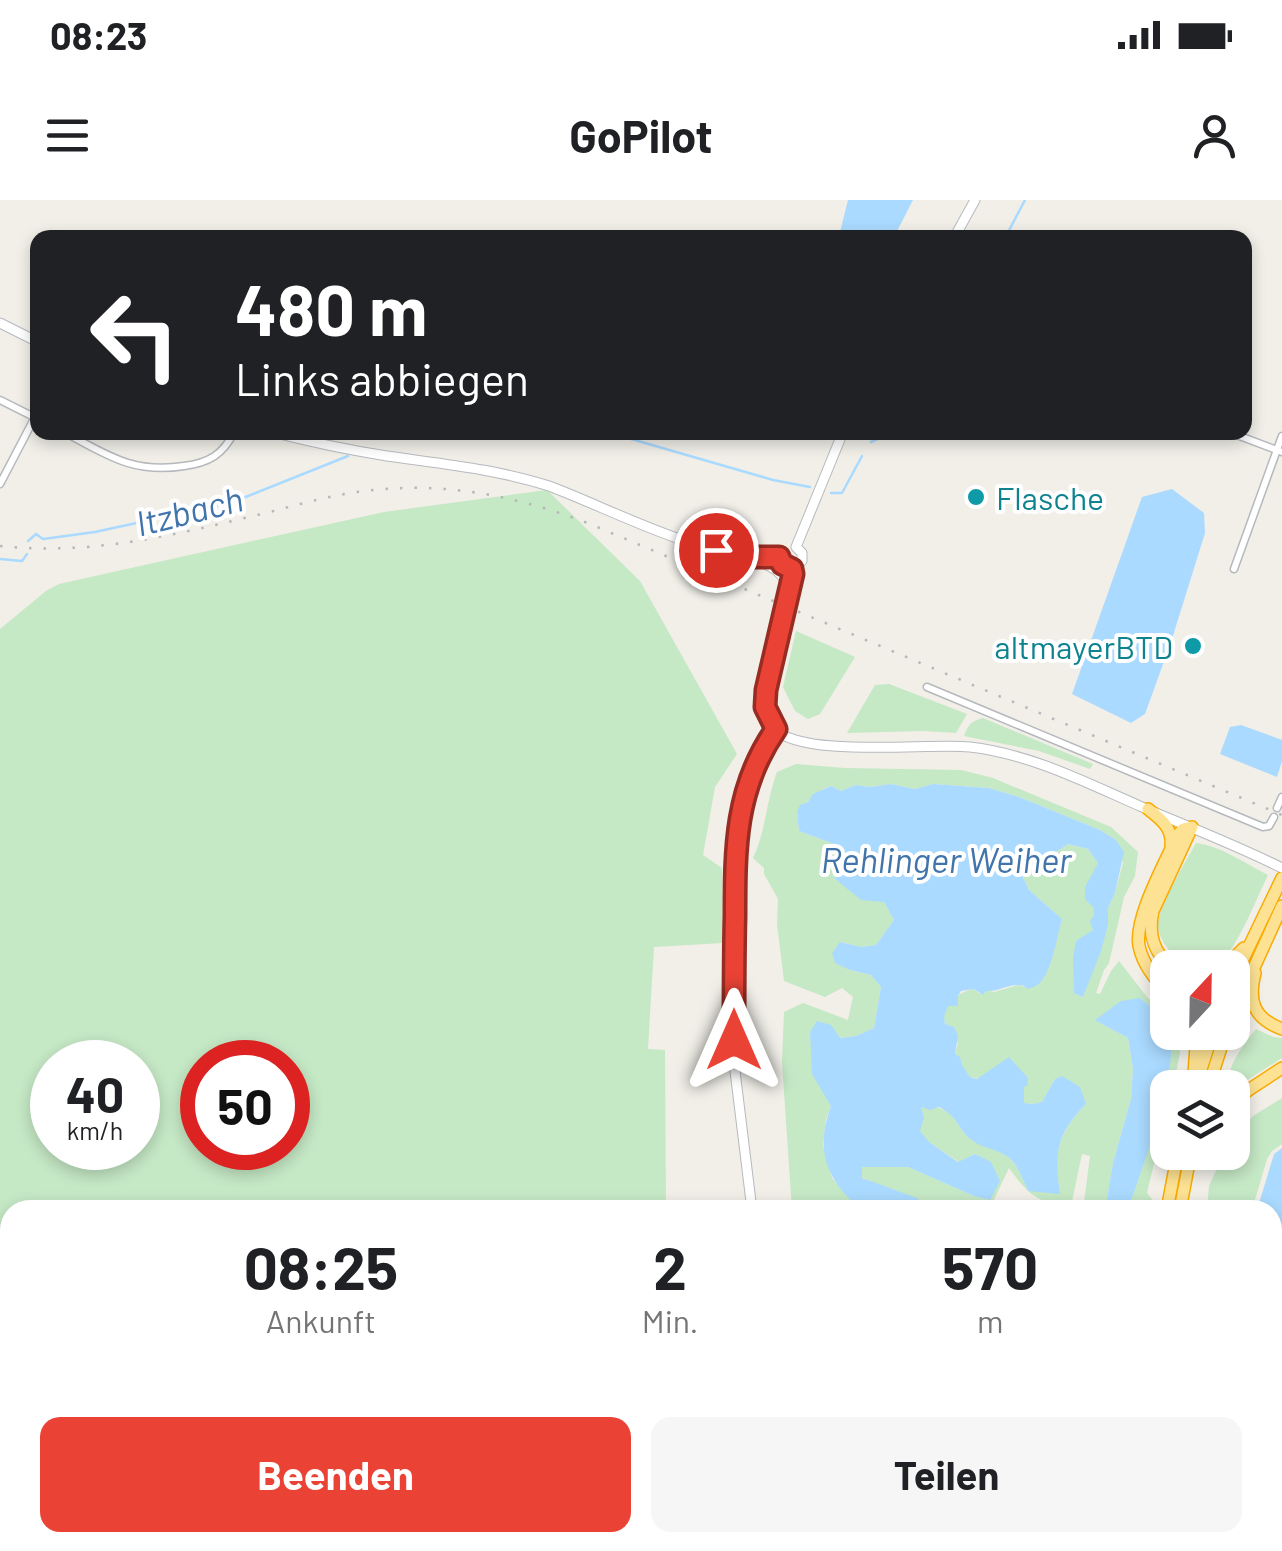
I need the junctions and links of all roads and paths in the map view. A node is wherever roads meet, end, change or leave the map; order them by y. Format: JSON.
{"nodes":[{"id":1,"x":975,"y":200,"type":"edge"},
{"id":2,"x":958,"y":230,"type":"edge"},
{"id":3,"x":0,"y":324,"type":"edge"},
{"id":4,"x":30,"y":338,"type":"edge"},
{"id":5,"x":0,"y":400,"type":"edge"},
{"id":6,"x":30,"y":415,"type":"edge"},
{"id":7,"x":30,"y":429,"type":"edge"},
{"id":8,"x":1282,"y":436,"type":"edge"},
{"id":9,"x":80,"y":440,"type":"edge"},
{"id":10,"x":229,"y":440,"type":"edge"},
{"id":11,"x":311,"y":440,"type":"edge"},
{"id":12,"x":841,"y":440,"type":"edge"},
{"id":13,"x":1250,"y":440,"type":"edge"},
{"id":14,"x":1279,"y":451,"type":"edge"},
{"id":15,"x":0,"y":484,"type":"edge"},
{"id":16,"x":796,"y":546,"type":"junction"},
{"id":17,"x":739,"y":555,"type":"junction"},
{"id":18,"x":779,"y":557,"type":"junction"},
{"id":19,"x":792,"y":569,"type":"junction"},
{"id":20,"x":1234,"y":569,"type":"dead end"},
{"id":21,"x":788,"y":600,"type":"junction"},
{"id":22,"x":927,"y":686,"type":"dead end"},
{"id":23,"x":776,"y":729,"type":"junction"},
{"id":24,"x":1282,"y":796,"type":"edge"},
{"id":25,"x":1148,"y":809,"type":"junction"},
{"id":26,"x":1192,"y":827,"type":"junction"},
{"id":27,"x":1171,"y":850,"type":"junction"},
{"id":28,"x":1282,"y":868,"type":"edge"},
{"id":29,"x":1282,"y":878,"type":"edge"},
{"id":30,"x":1282,"y":906,"type":"edge"},
{"id":31,"x":1253,"y":936,"type":"junction"},
{"id":32,"x":1261,"y":948,"type":"junction"},
{"id":33,"x":1156,"y":950,"type":"edge"},
{"id":34,"x":1240,"y":950,"type":"edge"},
{"id":35,"x":1247,"y":950,"type":"edge"},
{"id":36,"x":1150,"y":970,"type":"edge"},
{"id":37,"x":1250,"y":974,"type":"edge"},
{"id":38,"x":1282,"y":1029,"type":"edge"},
{"id":39,"x":1282,"y":1068,"type":"edge"},
{"id":40,"x":1250,"y":1091,"type":"edge"},
{"id":41,"x":1175,"y":1170,"type":"edge"},
{"id":42,"x":1187,"y":1170,"type":"edge"},
{"id":43,"x":1193,"y":1170,"type":"edge"},
{"id":44,"x":1182,"y":1196,"type":"junction"},
{"id":45,"x":751,"y":1200,"type":"edge"},
{"id":46,"x":1169,"y":1200,"type":"edge"},
{"id":47,"x":1181,"y":1200,"type":"edge"}],
"edges":[{"from":1,"to":2,"type":"main road"},
{"from":3,"to":4,"type":"main road"},
{"from":5,"to":6,"type":"street"},
{"from":7,"to":15,"type":"street"},
{"from":8,"to":14,"type":"street"},
{"from":9,"to":10,"type":"street"},
{"from":11,"to":17,"type":"main road"},
{"from":12,"to":16,"type":"main road"},
{"from":13,"to":14,"type":"street"},
{"from":14,"to":20,"type":"street"},
{"from":16,"to":18,"type":"main road"},
{"from":16,"to":19,"type":"main road"},
{"from":17,"to":18,"type":"main road"},
{"from":17,"to":21,"type":"main road"},
{"from":18,"to":19,"type":"main road"},
{"from":19,"to":21,"type":"main road"},
{"from":21,"to":23,"type":"main road"},
{"from":22,"to":24,"type":"street"},
{"from":23,"to":25,"type":"main road"},
{"from":23,"to":45,"type":"main road"},
{"from":25,"to":26,"type":"main road"},
{"from":25,"to":27,"type":"highway"},
{"from":26,"to":27,"type":"highway"},
{"from":26,"to":28,"type":"main road"},
{"from":26,"to":33,"type":"highway"},
{"from":27,"to":36,"type":"highway"},
{"from":29,"to":31,"type":"highway"},
{"from":30,"to":32,"type":"highway"},
{"from":31,"to":34,"type":"highway"},
{"from":31,"to":35,"type":"highway"},
{"from":32,"to":37,"type":"highway"},
{"from":32,"to":38,"type":"highway"},
{"from":39,"to":40,"type":"highway"},
{"from":41,"to":46,"type":"highway"},
{"from":42,"to":44,"type":"highway"},
{"from":43,"to":44,"type":"highway"},
{"from":44,"to":47,"type":"highway"}]}
